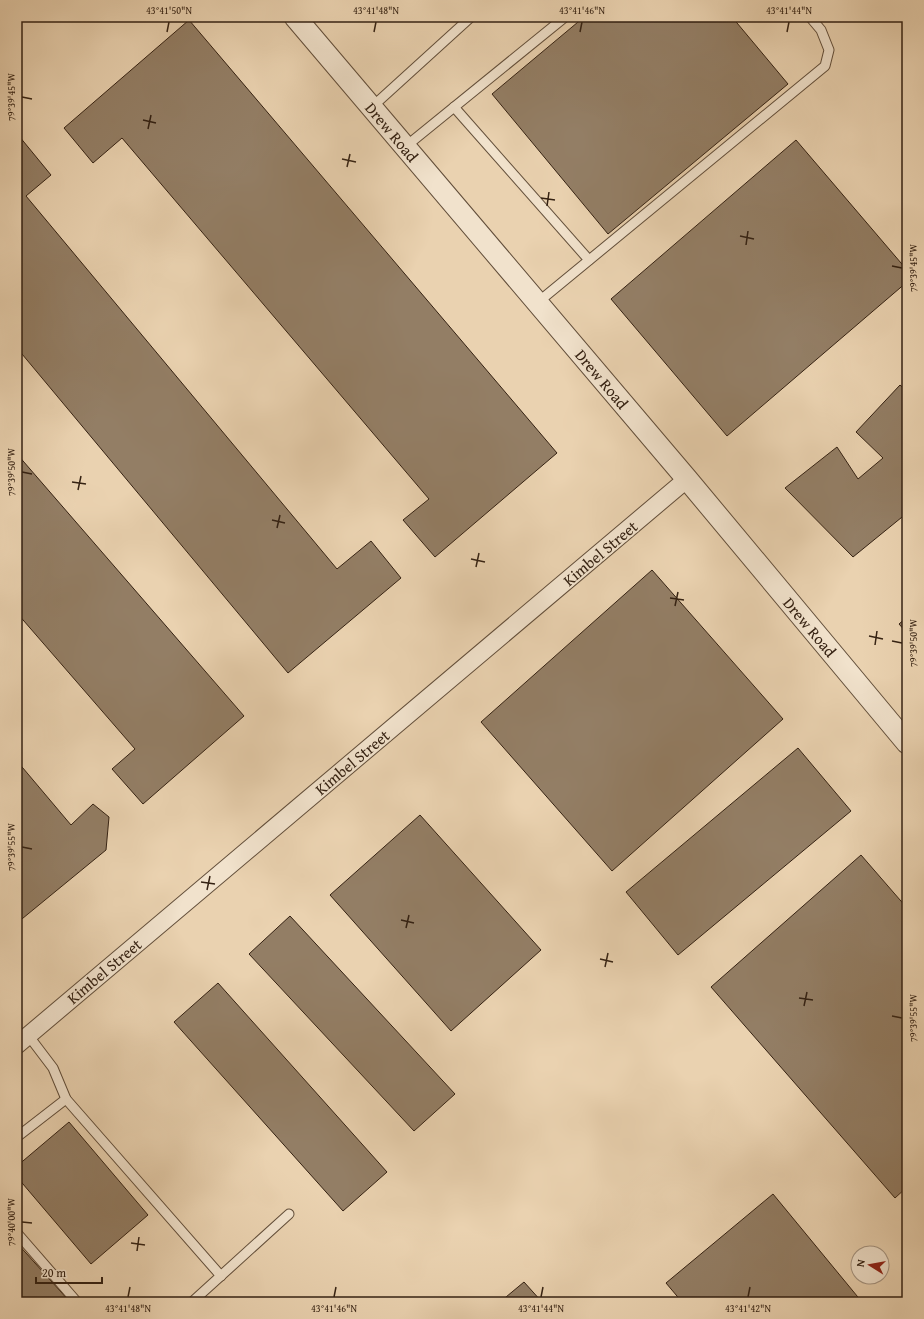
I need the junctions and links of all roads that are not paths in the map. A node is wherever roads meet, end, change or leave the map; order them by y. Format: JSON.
{"nodes":[{"id":1,"x":295,"y":17,"type":"edge"},
{"id":2,"x":471,"y":17,"type":"edge"},
{"id":3,"x":565,"y":17,"type":"edge"},
{"id":4,"x":810,"y":17,"type":"edge"},
{"id":5,"x":372,"y":107,"type":"junction"},
{"id":6,"x":454,"y":107,"type":"junction"},
{"id":7,"x":405,"y":147,"type":"junction"},
{"id":8,"x":589,"y":260,"type":"junction"},
{"id":9,"x":537,"y":303,"type":"junction"},
{"id":10,"x":687,"y":479,"type":"junction"},
{"id":11,"x":907,"y":743,"type":"edge"},
{"id":12,"x":22,"y":1040,"type":"edge"},
{"id":13,"x":66,"y":1099,"type":"junction"},
{"id":14,"x":17,"y":1137,"type":"edge"},
{"id":15,"x":289,"y":1214,"type":"dead end"},
{"id":16,"x":17,"y":1233,"type":"edge"},
{"id":17,"x":221,"y":1276,"type":"junction"},
{"id":18,"x":77,"y":1302,"type":"edge"},
{"id":19,"x":192,"y":1302,"type":"edge"}],
"edges":[{"from":1,"to":5,"type":"street","name":"Drew Road"},
{"from":2,"to":5,"type":"lane"},
{"from":3,"to":6,"type":"lane"},
{"from":4,"to":8,"type":"lane"},
{"from":5,"to":7,"type":"street","name":"Drew Road"},
{"from":6,"to":7,"type":"lane"},
{"from":6,"to":8,"type":"lane"},
{"from":7,"to":9,"type":"street","name":"Drew Road"},
{"from":8,"to":9,"type":"lane"},
{"from":9,"to":10,"type":"street","name":"Drew Road"},
{"from":10,"to":11,"type":"street","name":"Drew Road"},
{"from":10,"to":12,"type":"street","name":"Kimbel Street"},
{"from":12,"to":13,"type":"lane"},
{"from":13,"to":14,"type":"lane"},
{"from":13,"to":17,"type":"lane"},
{"from":15,"to":17,"type":"lane"},
{"from":16,"to":18,"type":"lane"},
{"from":17,"to":19,"type":"lane"}]}
